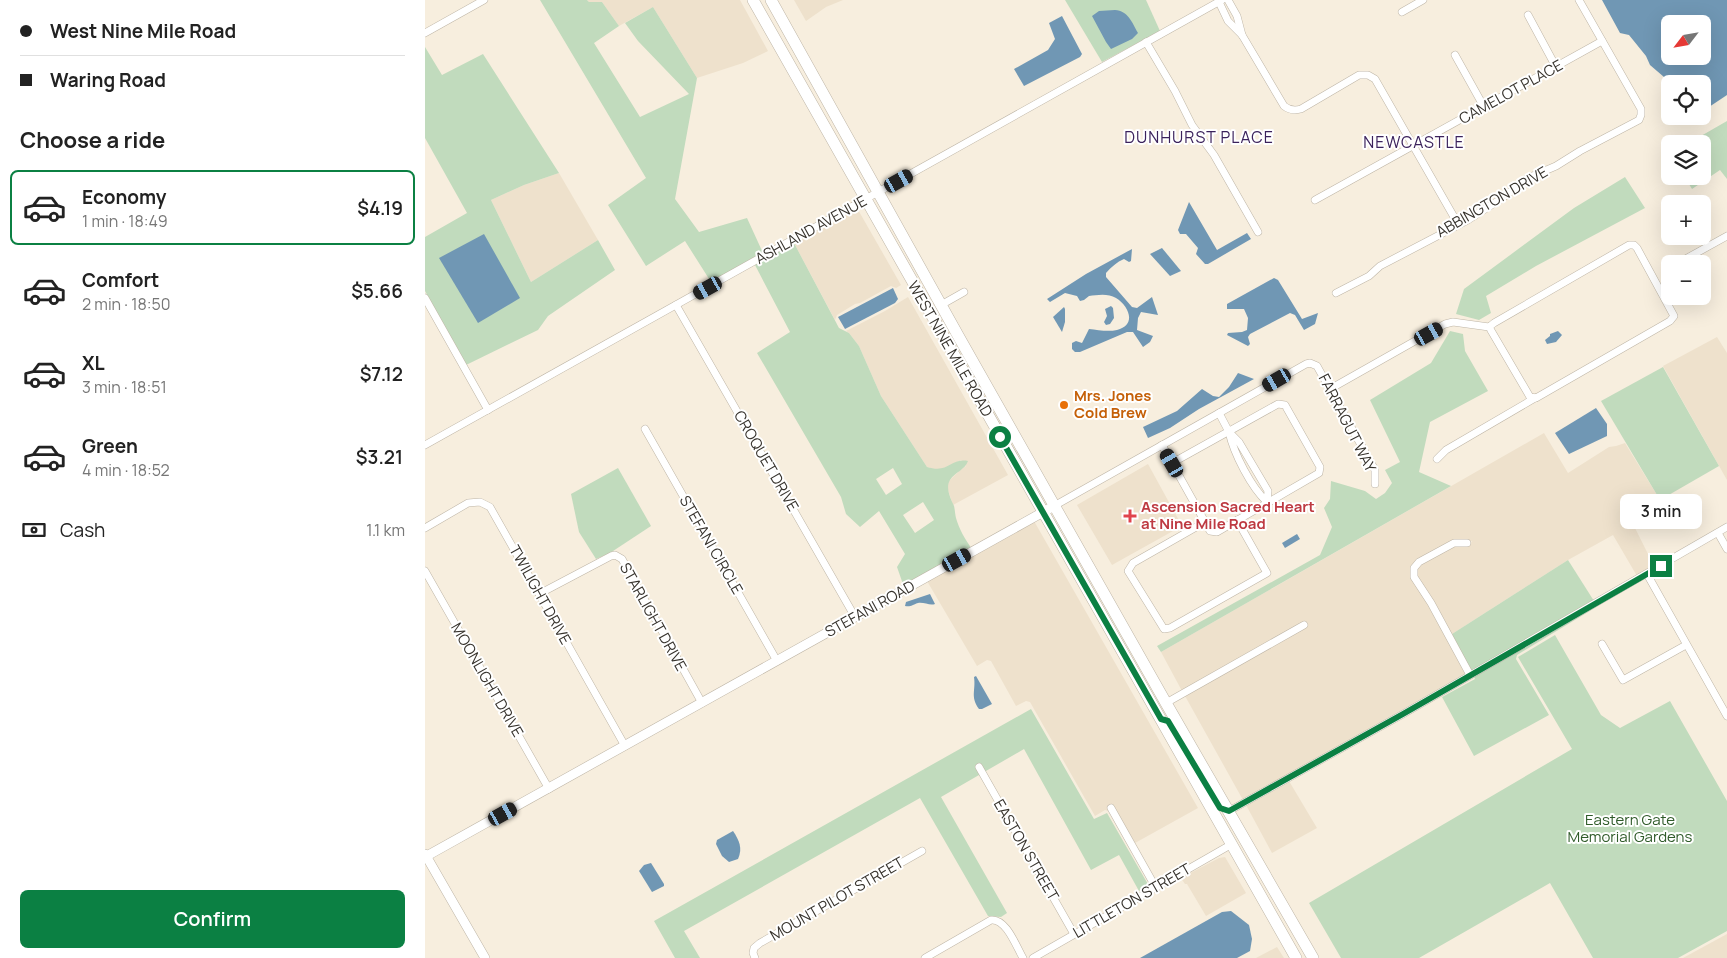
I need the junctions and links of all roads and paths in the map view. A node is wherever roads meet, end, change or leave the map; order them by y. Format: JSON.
{"nodes":[{"id":1,"x":484,"y":0,"type":"edge"},
{"id":2,"x":753,"y":0,"type":"edge"},
{"id":3,"x":771,"y":0,"type":"edge"},
{"id":4,"x":1228,"y":0,"type":"edge"},
{"id":5,"x":1423,"y":0,"type":"edge"},
{"id":6,"x":1579,"y":0,"type":"edge"},
{"id":7,"x":1220,"y":1,"type":"edge"},
{"id":8,"x":1401,"y":12,"type":"dead end"},
{"id":9,"x":1528,"y":15,"type":"dead end"},
{"id":10,"x":425,"y":33,"type":"edge"},
{"id":11,"x":1242,"y":35,"type":"junction"},
{"id":12,"x":1602,"y":41,"type":"junction"},
{"id":13,"x":1146,"y":42,"type":"junction"},
{"id":14,"x":1455,"y":55,"type":"dead end"},
{"id":15,"x":1556,"y":67,"type":"junction"},
{"id":16,"x":801,"y":84,"type":"junction"},
{"id":17,"x":1484,"y":107,"type":"junction"},
{"id":18,"x":1414,"y":146,"type":"junction"},
{"id":19,"x":878,"y":192,"type":"junction"},
{"id":20,"x":866,"y":199,"type":"junction"},
{"id":21,"x":1315,"y":200,"type":"dead end"},
{"id":22,"x":1458,"y":224,"type":"junction"},
{"id":23,"x":1258,"y":232,"type":"dead end"},
{"id":24,"x":1727,"y":236,"type":"edge"},
{"id":25,"x":1692,"y":255,"type":"edge"},
{"id":26,"x":963,"y":292,"type":"dead end"},
{"id":27,"x":1336,"y":293,"type":"dead end"},
{"id":28,"x":425,"y":298,"type":"edge"},
{"id":29,"x":676,"y":305,"type":"junction"},
{"id":30,"x":941,"y":305,"type":"junction"},
{"id":31,"x":1492,"y":325,"type":"junction"},
{"id":32,"x":1314,"y":364,"type":"joint"},
{"id":33,"x":1330,"y":389,"type":"junction"},
{"id":34,"x":1536,"y":398,"type":"junction"},
{"id":35,"x":980,"y":401,"type":"junction"},
{"id":36,"x":488,"y":410,"type":"junction"},
{"id":37,"x":1219,"y":414,"type":"junction"},
{"id":38,"x":645,"y":429,"type":"dead end"},
{"id":39,"x":1229,"y":432,"type":"junction"},
{"id":40,"x":425,"y":445,"type":"edge"},
{"id":41,"x":1162,"y":445,"type":"junction"},
{"id":42,"x":1437,"y":460,"type":"dead end"},
{"id":43,"x":1172,"y":463,"type":"junction"},
{"id":44,"x":1375,"y":484,"type":"dead end"},
{"id":45,"x":1267,"y":502,"type":"junction"},
{"id":46,"x":1055,"y":506,"type":"junction"},
{"id":47,"x":1043,"y":512,"type":"junction"},
{"id":48,"x":1237,"y":520,"type":"junction"},
{"id":49,"x":1205,"y":522,"type":"junction"},
{"id":50,"x":1727,"y":527,"type":"edge"},
{"id":51,"x":425,"y":528,"type":"edge"},
{"id":52,"x":1718,"y":533,"type":"junction"},
{"id":53,"x":1467,"y":543,"type":"dead end"},
{"id":54,"x":1727,"y":549,"type":"edge"},
{"id":55,"x":425,"y":571,"type":"edge"},
{"id":56,"x":1647,"y":574,"type":"junction"},
{"id":57,"x":539,"y":594,"type":"junction"},
{"id":58,"x":1117,"y":616,"type":"junction"},
{"id":59,"x":855,"y":617,"type":"junction"},
{"id":60,"x":1304,"y":625,"type":"dead end"},
{"id":61,"x":1602,"y":644,"type":"dead end"},
{"id":62,"x":1686,"y":644,"type":"junction"},
{"id":63,"x":777,"y":661,"type":"junction"},
{"id":64,"x":1470,"y":675,"type":"junction"},
{"id":65,"x":702,"y":703,"type":"junction"},
{"id":66,"x":1166,"y":703,"type":"junction"},
{"id":67,"x":1727,"y":716,"type":"edge"},
{"id":68,"x":1161,"y":719,"type":"junction"},
{"id":69,"x":625,"y":746,"type":"junction"},
{"id":70,"x":979,"y":767,"type":"dead end"},
{"id":71,"x":549,"y":788,"type":"junction"},
{"id":72,"x":1111,"y":808,"type":"dead end"},
{"id":73,"x":1229,"y":811,"type":"junction"},
{"id":74,"x":1232,"y":844,"type":"junction"},
{"id":75,"x":922,"y":851,"type":"dead end"},
{"id":76,"x":426,"y":856,"type":"edge"},
{"id":77,"x":1156,"y":888,"type":"junction"},
{"id":78,"x":1074,"y":934,"type":"junction"},
{"id":79,"x":1303,"y":940,"type":"junction"},
{"id":80,"x":485,"y":958,"type":"edge"},
{"id":81,"x":755,"y":958,"type":"edge"},
{"id":82,"x":925,"y":958,"type":"edge"},
{"id":83,"x":1023,"y":958,"type":"edge"},
{"id":84,"x":1033,"y":958,"type":"edge"},
{"id":85,"x":1296,"y":958,"type":"edge"},
{"id":86,"x":1313,"y":958,"type":"edge"}],
"edges":[{"from":1,"to":10,"type":"street"},
{"from":2,"to":16,"type":"main road","name":"WEST NINE MILE ROAD"},
{"from":3,"to":19,"type":"main road","name":"WEST NINE MILE ROAD"},
{"from":4,"to":11,"type":"street"},
{"from":5,"to":8,"type":"street"},
{"from":6,"to":12,"type":"street"},
{"from":7,"to":11,"type":"street"},
{"from":7,"to":13,"type":"street","name":"ASHLAND AVENUE"},
{"from":9,"to":15,"type":"street"},
{"from":11,"to":18,"type":"street"},
{"from":12,"to":15,"type":"street","name":"CAMELOT PLACE"},
{"from":12,"to":22,"type":"street","name":"ABBINGTON DRIVE"},
{"from":13,"to":19,"type":"street","name":"ASHLAND AVENUE"},
{"from":13,"to":23,"type":"street"},
{"from":14,"to":17,"type":"street"},
{"from":15,"to":17,"type":"street","name":"CAMELOT PLACE"},
{"from":16,"to":19,"type":"main road"},
{"from":16,"to":20,"type":"main road","name":"WEST NINE MILE ROAD"},
{"from":17,"to":18,"type":"street","name":"CAMELOT PLACE"},
{"from":18,"to":21,"type":"street","name":"CAMELOT PLACE"},
{"from":18,"to":22,"type":"street"},
{"from":19,"to":20,"type":"street","name":"ASHLAND AVENUE"},
{"from":19,"to":30,"type":"main road","name":"WEST NINE MILE ROAD"},
{"from":20,"to":29,"type":"street","name":"ASHLAND AVENUE"},
{"from":20,"to":30,"type":"main road"},
{"from":20,"to":35,"type":"main road","name":"WEST NINE MILE ROAD"},
{"from":22,"to":27,"type":"street","name":"ABBINGTON DRIVE"},
{"from":24,"to":25,"type":"street"},
{"from":26,"to":30,"type":"street"},
{"from":28,"to":36,"type":"street"},
{"from":29,"to":36,"type":"street","name":"ASHLAND AVENUE"},
{"from":29,"to":59,"type":"street","name":"CROQUET DRIVE"},
{"from":30,"to":46,"type":"main road","name":"WEST NINE MILE ROAD"},
{"from":31,"to":33,"type":"street"},
{"from":31,"to":34,"type":"street"},
{"from":31,"to":34,"type":"street"},
{"from":32,"to":33,"type":"street","name":"FARRAGUT WAY"},
{"from":32,"to":37,"type":"street","name":"STEFANI ROAD"},
{"from":33,"to":44,"type":"street","name":"FARRAGUT WAY"},
{"from":34,"to":42,"type":"street"},
{"from":35,"to":46,"type":"main road"},
{"from":35,"to":47,"type":"main road","name":"WEST NINE MILE ROAD"},
{"from":36,"to":40,"type":"street","name":"ASHLAND AVENUE"},
{"from":37,"to":39,"type":"street"},
{"from":37,"to":41,"type":"street","name":"STEFANI ROAD"},
{"from":38,"to":63,"type":"street","name":"STEFANI CIRCLE"},
{"from":39,"to":43,"type":"street"},
{"from":39,"to":45,"type":"street"},
{"from":39,"to":45,"type":"street"},
{"from":41,"to":43,"type":"street"},
{"from":41,"to":46,"type":"street","name":"STEFANI ROAD"},
{"from":43,"to":49,"type":"street"},
{"from":45,"to":48,"type":"street"},
{"from":46,"to":47,"type":"street","name":"STEFANI ROAD"},
{"from":46,"to":58,"type":"main road","name":"WEST NINE MILE ROAD"},
{"from":47,"to":58,"type":"main road"},
{"from":47,"to":59,"type":"street","name":"STEFANI ROAD"},
{"from":47,"to":68,"type":"main road","name":"WEST NINE MILE ROAD"},
{"from":48,"to":49,"type":"street"},
{"from":48,"to":49,"type":"street"},
{"from":50,"to":52,"type":"street"},
{"from":51,"to":57,"type":"street","name":"TWILIGHT DRIVE"},
{"from":52,"to":54,"type":"street"},
{"from":52,"to":56,"type":"street"},
{"from":53,"to":64,"type":"street"},
{"from":55,"to":71,"type":"street","name":"MOONLIGHT DRIVE"},
{"from":56,"to":62,"type":"street"},
{"from":56,"to":64,"type":"street"},
{"from":57,"to":65,"type":"street","name":"STARLIGHT DRIVE"},
{"from":57,"to":69,"type":"street","name":"TWILIGHT DRIVE"},
{"from":58,"to":66,"type":"main road","name":"WEST NINE MILE ROAD"},
{"from":59,"to":63,"type":"street","name":"STEFANI ROAD"},
{"from":60,"to":66,"type":"street"},
{"from":61,"to":62,"type":"street"},
{"from":62,"to":67,"type":"street"},
{"from":63,"to":65,"type":"street","name":"STEFANI ROAD"},
{"from":64,"to":73,"type":"street"},
{"from":65,"to":69,"type":"street","name":"STEFANI ROAD"},
{"from":66,"to":73,"type":"main road","name":"WEST NINE MILE ROAD"},
{"from":68,"to":73,"type":"main road"},
{"from":68,"to":74,"type":"main road","name":"WEST NINE MILE ROAD"},
{"from":69,"to":71,"type":"street","name":"STEFANI ROAD"},
{"from":70,"to":78,"type":"street","name":"EASTON STREET"},
{"from":71,"to":76,"type":"street","name":"STEFANI ROAD"},
{"from":72,"to":77,"type":"street"},
{"from":73,"to":79,"type":"main road","name":"WEST NINE MILE ROAD"},
{"from":74,"to":77,"type":"street","name":"LITTLETON STREET"},
{"from":74,"to":79,"type":"main road"},
{"from":74,"to":85,"type":"main road","name":"WEST NINE MILE ROAD"},
{"from":75,"to":81,"type":"street","name":"MOUNT PILOT STREET"},
{"from":76,"to":80,"type":"street"},
{"from":77,"to":78,"type":"street","name":"LITTLETON STREET"},
{"from":78,"to":84,"type":"street","name":"LITTLETON STREET"},
{"from":79,"to":86,"type":"main road","name":"WEST NINE MILE ROAD"},
{"from":82,"to":83,"type":"street"}]}
